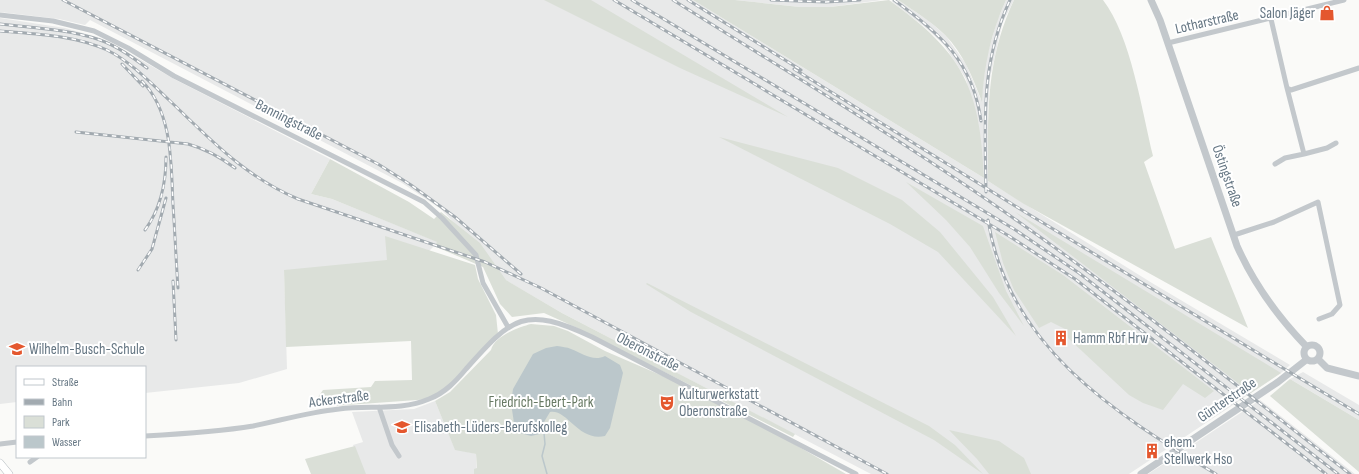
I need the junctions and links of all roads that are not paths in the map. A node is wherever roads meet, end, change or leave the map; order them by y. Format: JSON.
{"nodes":[{"id":1,"x":1150,"y":0,"type":"edge"},
{"id":2,"x":1344,"y":0,"type":"edge"},
{"id":3,"x":0,"y":15,"type":"edge"},
{"id":4,"x":1271,"y":19,"type":"junction"},
{"id":5,"x":1168,"y":43,"type":"junction"},
{"id":6,"x":1359,"y":68,"type":"edge"},
{"id":7,"x":1287,"y":88,"type":"junction"},
{"id":8,"x":1336,"y":143,"type":"dead end"},
{"id":9,"x":1304,"y":154,"type":"junction"},
{"id":10,"x":1275,"y":164,"type":"dead end"},
{"id":11,"x":1234,"y":235,"type":"junction"},
{"id":12,"x":1319,"y":320,"type":"dead end"},
{"id":13,"x":508,"y":327,"type":"junction"},
{"id":14,"x":1306,"y":346,"type":"junction"},
{"id":15,"x":1318,"y":359,"type":"junction"},
{"id":16,"x":1306,"y":360,"type":"junction"},
{"id":17,"x":1359,"y":376,"type":"edge"},
{"id":18,"x":379,"y":407,"type":"junction"},
{"id":19,"x":146,"y":436,"type":"edge"},
{"id":20,"x":16,"y":442,"type":"edge"},
{"id":21,"x":0,"y":444,"type":"edge"},
{"id":22,"x":399,"y":456,"type":"dead end"},
{"id":23,"x":36,"y":458,"type":"edge"},
{"id":24,"x":30,"y":462,"type":"dead end"},
{"id":25,"x":0,"y":463,"type":"edge"},
{"id":26,"x":9,"y":474,"type":"edge"},
{"id":27,"x":856,"y":474,"type":"edge"},
{"id":28,"x":1141,"y":474,"type":"edge"}],
"edges":[{"from":1,"to":5,"type":"street","name":"Östingstraße"},
{"from":2,"to":4,"type":"street","name":"Lotharstraße"},
{"from":3,"to":13,"type":"street","name":"Banningstraße"},
{"from":4,"to":5,"type":"street","name":"Lotharstraße"},
{"from":4,"to":7,"type":"street"},
{"from":5,"to":11,"type":"street","name":"Östingstraße"},
{"from":6,"to":7,"type":"street"},
{"from":7,"to":9,"type":"street"},
{"from":8,"to":9,"type":"street"},
{"from":9,"to":10,"type":"street"},
{"from":11,"to":12,"type":"street"},
{"from":11,"to":14,"type":"street","name":"Östingstraße"},
{"from":13,"to":18,"type":"street","name":"Ackerstraße"},
{"from":13,"to":27,"type":"street","name":"Oberonstraße"},
{"from":14,"to":15,"type":"street"},
{"from":14,"to":16,"type":"street"},
{"from":15,"to":16,"type":"street"},
{"from":15,"to":17,"type":"street"},
{"from":16,"to":28,"type":"street","name":"Günterstraße"},
{"from":18,"to":19,"type":"street","name":"Ackerstraße"},
{"from":18,"to":22,"type":"street"},
{"from":20,"to":21,"type":"street"},
{"from":23,"to":24,"type":"street"},
{"from":25,"to":26,"type":"main road"}]}
